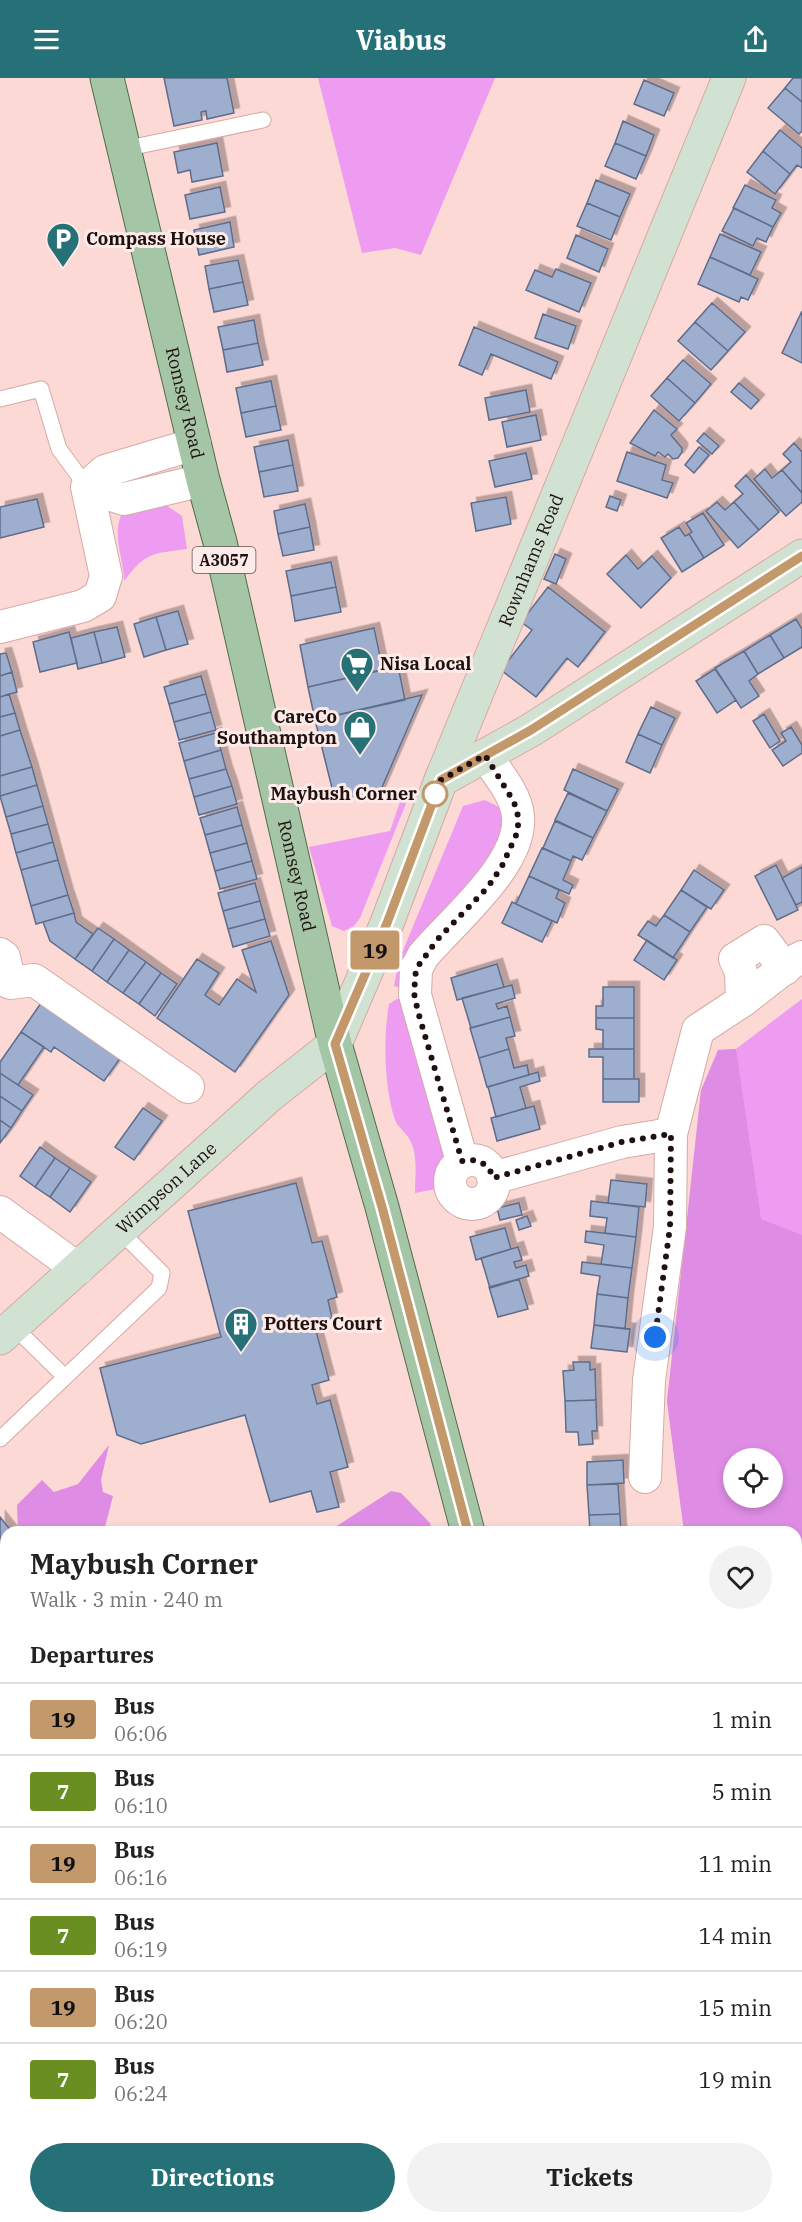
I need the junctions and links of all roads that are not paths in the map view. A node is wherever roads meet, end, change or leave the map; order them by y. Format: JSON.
{"nodes":[{"id":1,"x":107,"y":78,"type":"edge"},
{"id":2,"x":729,"y":78,"type":"edge"},
{"id":3,"x":263,"y":120,"type":"dead end"},
{"id":4,"x":124,"y":150,"type":"junction"},
{"id":5,"x":0,"y":399,"type":"edge"},
{"id":6,"x":195,"y":444,"type":"junction"},
{"id":7,"x":202,"y":480,"type":"junction"},
{"id":8,"x":87,"y":487,"type":"junction"},
{"id":9,"x":802,"y":556,"type":"edge"},
{"id":10,"x":0,"y":627,"type":"edge"},
{"id":11,"x":485,"y":755,"type":"junction"},
{"id":12,"x":441,"y":780,"type":"junction"},
{"id":13,"x":0,"y":954,"type":"edge"},
{"id":14,"x":794,"y":963,"type":"edge"},
{"id":15,"x":5,"y":991,"type":"edge"},
{"id":16,"x":335,"y":1044,"type":"junction"},
{"id":17,"x":188,"y":1087,"type":"dead end"},
{"id":18,"x":671,"y":1134,"type":"junction"},
{"id":19,"x":0,"y":1212,"type":"edge"},
{"id":20,"x":120,"y":1231,"type":"junction"},
{"id":21,"x":78,"y":1269,"type":"junction"},
{"id":22,"x":7,"y":1332,"type":"edge"},
{"id":23,"x":65,"y":1377,"type":"junction"},
{"id":24,"x":0,"y":1439,"type":"edge"},
{"id":25,"x":645,"y":1477,"type":"dead end"},
{"id":26,"x":466,"y":1526,"type":"edge"}],
"edges":[{"from":1,"to":4,"type":"main road","name":"Romsey Road","number":"A3057"},
{"from":2,"to":12,"type":"street","name":"Rownhams Road"},
{"from":3,"to":4,"type":"lane"},
{"from":4,"to":6,"type":"main road","name":"Romsey Road","number":"A3057"},
{"from":5,"to":8,"type":"lane"},
{"from":6,"to":7,"type":"main road","name":"Romsey Road","number":"A3057"},
{"from":6,"to":8,"type":"street"},
{"from":7,"to":8,"type":"street"},
{"from":7,"to":16,"type":"main road","name":"Romsey Road","number":"A3057"},
{"from":8,"to":10,"type":"street"},
{"from":9,"to":11,"type":"street"},
{"from":11,"to":12,"type":"street"},
{"from":11,"to":18,"type":"street"},
{"from":12,"to":16,"type":"street","name":"Rownhams Road"},
{"from":13,"to":15,"type":"street"},
{"from":14,"to":18,"type":"street"},
{"from":15,"to":17,"type":"street"},
{"from":16,"to":20,"type":"street","name":"Wimpson Lane"},
{"from":16,"to":26,"type":"main road","name":"Romsey Road","number":"A3057"},
{"from":18,"to":25,"type":"street"},
{"from":19,"to":21,"type":"street"},
{"from":20,"to":21,"type":"street","name":"Wimpson Lane"},
{"from":20,"to":23,"type":"lane"},
{"from":21,"to":22,"type":"street","name":"Wimpson Lane"},
{"from":22,"to":23,"type":"lane"},
{"from":23,"to":24,"type":"lane"}]}
